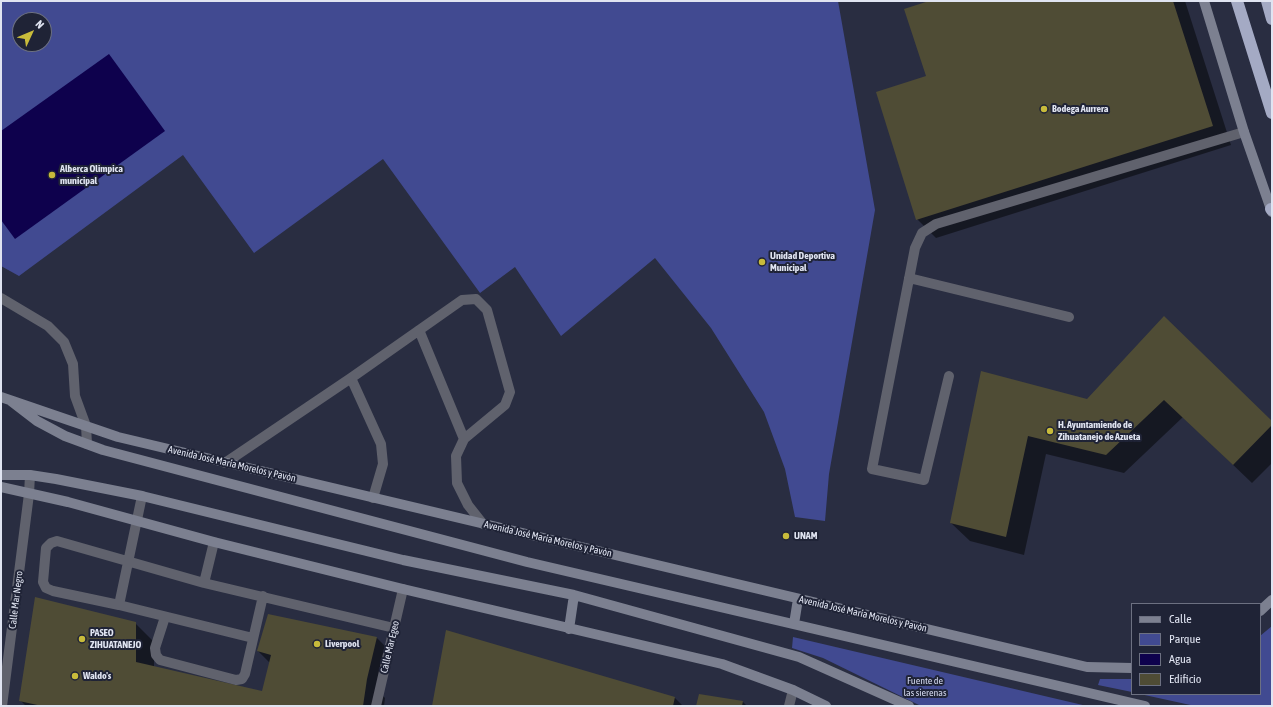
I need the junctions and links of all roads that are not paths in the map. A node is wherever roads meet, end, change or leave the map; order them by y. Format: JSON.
{"nodes":[{"id":1,"x":1204,"y":1,"type":"edge"},
{"id":2,"x":1237,"y":1,"type":"edge"},
{"id":3,"x":1267,"y":1,"type":"edge"},
{"id":4,"x":1272,"y":19,"type":"edge"},
{"id":5,"x":1272,"y":113,"type":"edge"},
{"id":6,"x":1244,"y":132,"type":"junction"},
{"id":7,"x":1272,"y":210,"type":"edge"},
{"id":8,"x":909,"y":278,"type":"junction"},
{"id":9,"x":1,"y":298,"type":"edge"},
{"id":10,"x":1069,"y":317,"type":"dead end"},
{"id":11,"x":419,"y":330,"type":"junction"},
{"id":12,"x":949,"y":376,"type":"dead end"},
{"id":13,"x":351,"y":378,"type":"junction"},
{"id":14,"x":1,"y":397,"type":"edge"},
{"id":15,"x":11,"y":401,"type":"junction"},
{"id":16,"x":86,"y":426,"type":"junction"},
{"id":17,"x":464,"y":439,"type":"junction"},
{"id":18,"x":87,"y":444,"type":"junction"},
{"id":19,"x":225,"y":463,"type":"junction"},
{"id":20,"x":1,"y":475,"type":"edge"},
{"id":21,"x":30,"y":475,"type":"junction"},
{"id":22,"x":1,"y":487,"type":"edge"},
{"id":23,"x":29,"y":494,"type":"junction"},
{"id":24,"x":142,"y":496,"type":"junction"},
{"id":25,"x":374,"y":498,"type":"junction"},
{"id":26,"x":136,"y":521,"type":"junction"},
{"id":27,"x":483,"y":524,"type":"junction"},
{"id":28,"x":214,"y":542,"type":"junction"},
{"id":29,"x":128,"y":561,"type":"junction"},
{"id":30,"x":204,"y":583,"type":"junction"},
{"id":31,"x":403,"y":589,"type":"junction"},
{"id":32,"x":574,"y":595,"type":"junction"},
{"id":33,"x":263,"y":596,"type":"junction"},
{"id":34,"x":798,"y":599,"type":"junction"},
{"id":35,"x":1272,"y":600,"type":"edge"},
{"id":36,"x":119,"y":605,"type":"junction"},
{"id":37,"x":1261,"y":610,"type":"edge"},
{"id":38,"x":165,"y":617,"type":"junction"},
{"id":39,"x":794,"y":624,"type":"junction"},
{"id":40,"x":394,"y":628,"type":"junction"},
{"id":41,"x":569,"y":629,"type":"junction"},
{"id":42,"x":253,"y":638,"type":"junction"},
{"id":43,"x":1131,"y":668,"type":"edge"},
{"id":44,"x":793,"y":690,"type":"junction"},
{"id":45,"x":2,"y":706,"type":"edge"},
{"id":46,"x":376,"y":706,"type":"edge"},
{"id":47,"x":789,"y":706,"type":"edge"},
{"id":48,"x":826,"y":706,"type":"edge"},
{"id":49,"x":909,"y":706,"type":"edge"},
{"id":50,"x":1145,"y":706,"type":"edge"}],
"edges":[{"from":1,"to":6,"type":"main road"},
{"from":2,"to":5,"type":"highway"},
{"from":3,"to":4,"type":"highway"},
{"from":6,"to":7,"type":"main road"},
{"from":6,"to":8,"type":"street"},
{"from":8,"to":10,"type":"street"},
{"from":8,"to":12,"type":"street"},
{"from":9,"to":16,"type":"street"},
{"from":11,"to":13,"type":"street"},
{"from":11,"to":17,"type":"street"},
{"from":11,"to":17,"type":"street"},
{"from":13,"to":19,"type":"street"},
{"from":13,"to":25,"type":"street"},
{"from":14,"to":15,"type":"main road","name":"Avenida José María Morelos y Pavón"},
{"from":15,"to":16,"type":"main road","name":"Avenida José María Morelos y Pavón"},
{"from":15,"to":18,"type":"main road","name":"Avenida José María Morelos y Pavón"},
{"from":16,"to":18,"type":"street"},
{"from":16,"to":19,"type":"main road","name":"Avenida José María Morelos y Pavón"},
{"from":17,"to":27,"type":"street"},
{"from":18,"to":39,"type":"main road","name":"Avenida José María Morelos y Pavón"},
{"from":19,"to":25,"type":"main road","name":"Avenida José María Morelos y Pavón"},
{"from":20,"to":21,"type":"main road"},
{"from":21,"to":23,"type":"street","name":"Calle Mar Negro"},
{"from":21,"to":24,"type":"main road"},
{"from":22,"to":23,"type":"main road"},
{"from":23,"to":26,"type":"main road"},
{"from":23,"to":45,"type":"street","name":"Calle Mar Negro"},
{"from":24,"to":26,"type":"street"},
{"from":24,"to":32,"type":"main road"},
{"from":25,"to":27,"type":"main road","name":"Avenida José María Morelos y Pavón"},
{"from":26,"to":28,"type":"main road"},
{"from":26,"to":29,"type":"street"},
{"from":27,"to":34,"type":"main road","name":"Avenida José María Morelos y Pavón"},
{"from":28,"to":30,"type":"street"},
{"from":28,"to":31,"type":"main road"},
{"from":29,"to":30,"type":"street"},
{"from":29,"to":36,"type":"street"},
{"from":29,"to":36,"type":"street"},
{"from":30,"to":33,"type":"street"},
{"from":31,"to":40,"type":"street","name":"Calle Mar Egeo"},
{"from":31,"to":41,"type":"main road"},
{"from":32,"to":41,"type":"main road"},
{"from":32,"to":49,"type":"main road"},
{"from":33,"to":40,"type":"street"},
{"from":33,"to":42,"type":"street"},
{"from":34,"to":39,"type":"main road"},
{"from":34,"to":43,"type":"main road","name":"Avenida José María Morelos y Pavón"},
{"from":35,"to":37,"type":"main road"},
{"from":36,"to":38,"type":"street"},
{"from":38,"to":42,"type":"street"},
{"from":38,"to":42,"type":"street"},
{"from":39,"to":50,"type":"main road","name":"Avenida José María Morelos y Pavón"},
{"from":40,"to":46,"type":"street","name":"Calle Mar Egeo"},
{"from":41,"to":44,"type":"main road"},
{"from":44,"to":47,"type":"street"},
{"from":44,"to":48,"type":"main road"}]}
